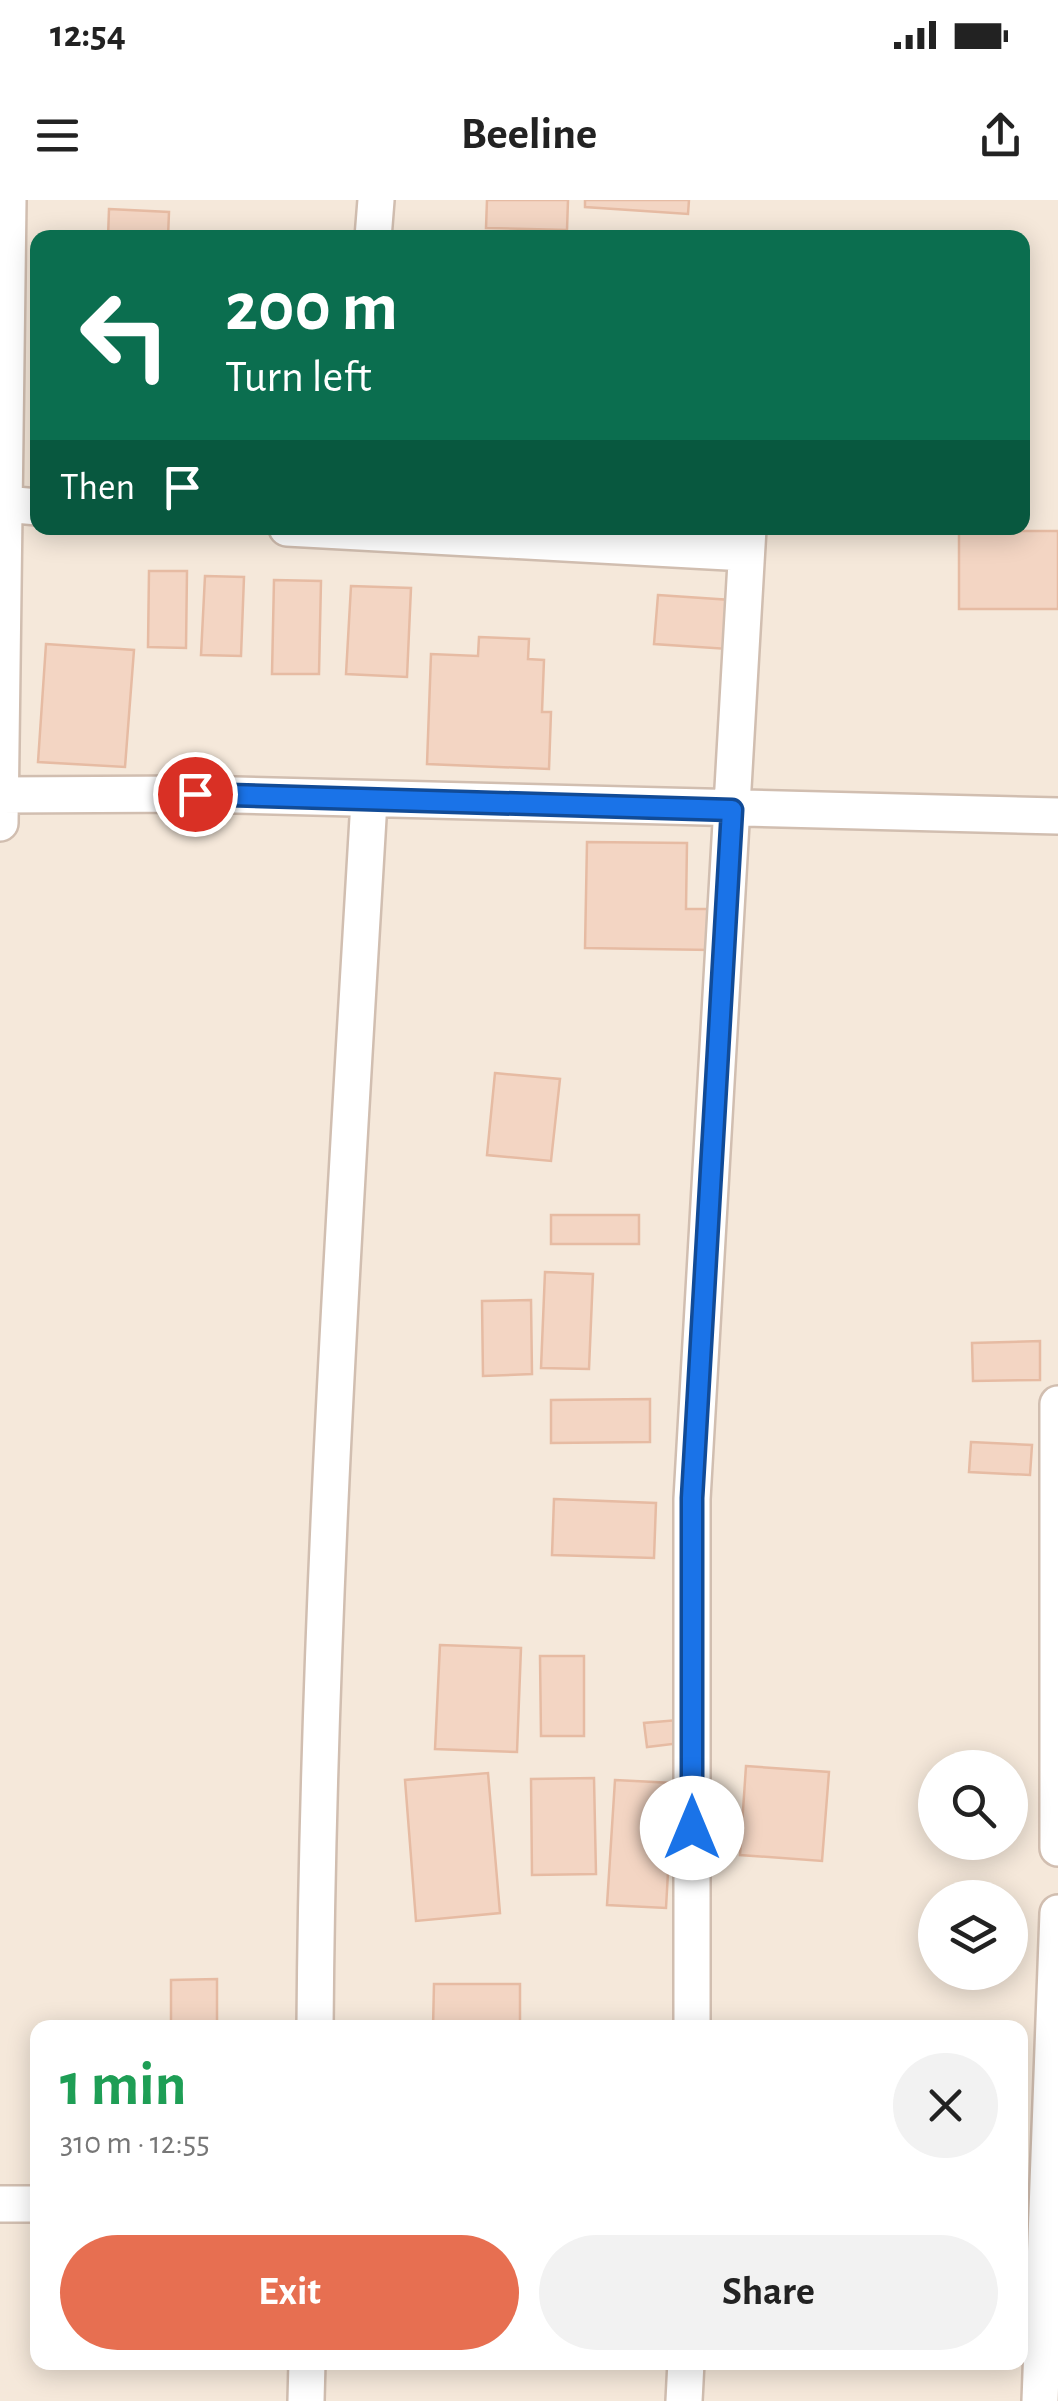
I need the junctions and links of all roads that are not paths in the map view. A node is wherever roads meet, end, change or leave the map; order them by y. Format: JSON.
{"nodes":[{"id":1,"x":8,"y":200,"type":"edge"},
{"id":2,"x":376,"y":200,"type":"edge"},
{"id":3,"x":374,"y":230,"type":"edge"},
{"id":4,"x":21,"y":506,"type":"edge"},
{"id":5,"x":550,"y":535,"type":"edge"},
{"id":6,"x":747,"y":540,"type":"edge"},
{"id":7,"x":1,"y":795,"type":"edge"},
{"id":8,"x":369,"y":800,"type":"junction"},
{"id":9,"x":732,"y":810,"type":"junction"},
{"id":10,"x":1058,"y":816,"type":"edge"},
{"id":11,"x":0,"y":824,"type":"edge"},
{"id":12,"x":1058,"y":1404,"type":"edge"},
{"id":13,"x":1058,"y":1848,"type":"edge"},
{"id":14,"x":1058,"y":1913,"type":"edge"},
{"id":15,"x":315,"y":2020,"type":"edge"},
{"id":16,"x":692,"y":2020,"type":"edge"},
{"id":17,"x":0,"y":2204,"type":"edge"},
{"id":18,"x":30,"y":2204,"type":"edge"},
{"id":19,"x":1042,"y":2209,"type":"edge"},
{"id":20,"x":308,"y":2370,"type":"edge"},
{"id":21,"x":686,"y":2370,"type":"edge"},
{"id":22,"x":306,"y":2401,"type":"edge"},
{"id":23,"x":684,"y":2401,"type":"edge"},
{"id":24,"x":1040,"y":2401,"type":"edge"}],
"edges":[{"from":1,"to":4,"type":"street"},
{"from":2,"to":3,"type":"street"},
{"from":4,"to":7,"type":"street"},
{"from":5,"to":6,"type":"street"},
{"from":6,"to":9,"type":"street"},
{"from":7,"to":8,"type":"street"},
{"from":7,"to":11,"type":"street"},
{"from":8,"to":9,"type":"street"},
{"from":8,"to":15,"type":"street"},
{"from":9,"to":10,"type":"street"},
{"from":9,"to":16,"type":"street"},
{"from":12,"to":13,"type":"street"},
{"from":14,"to":19,"type":"street"},
{"from":17,"to":18,"type":"street"},
{"from":19,"to":24,"type":"street"},
{"from":20,"to":22,"type":"street"},
{"from":21,"to":23,"type":"street"}]}
